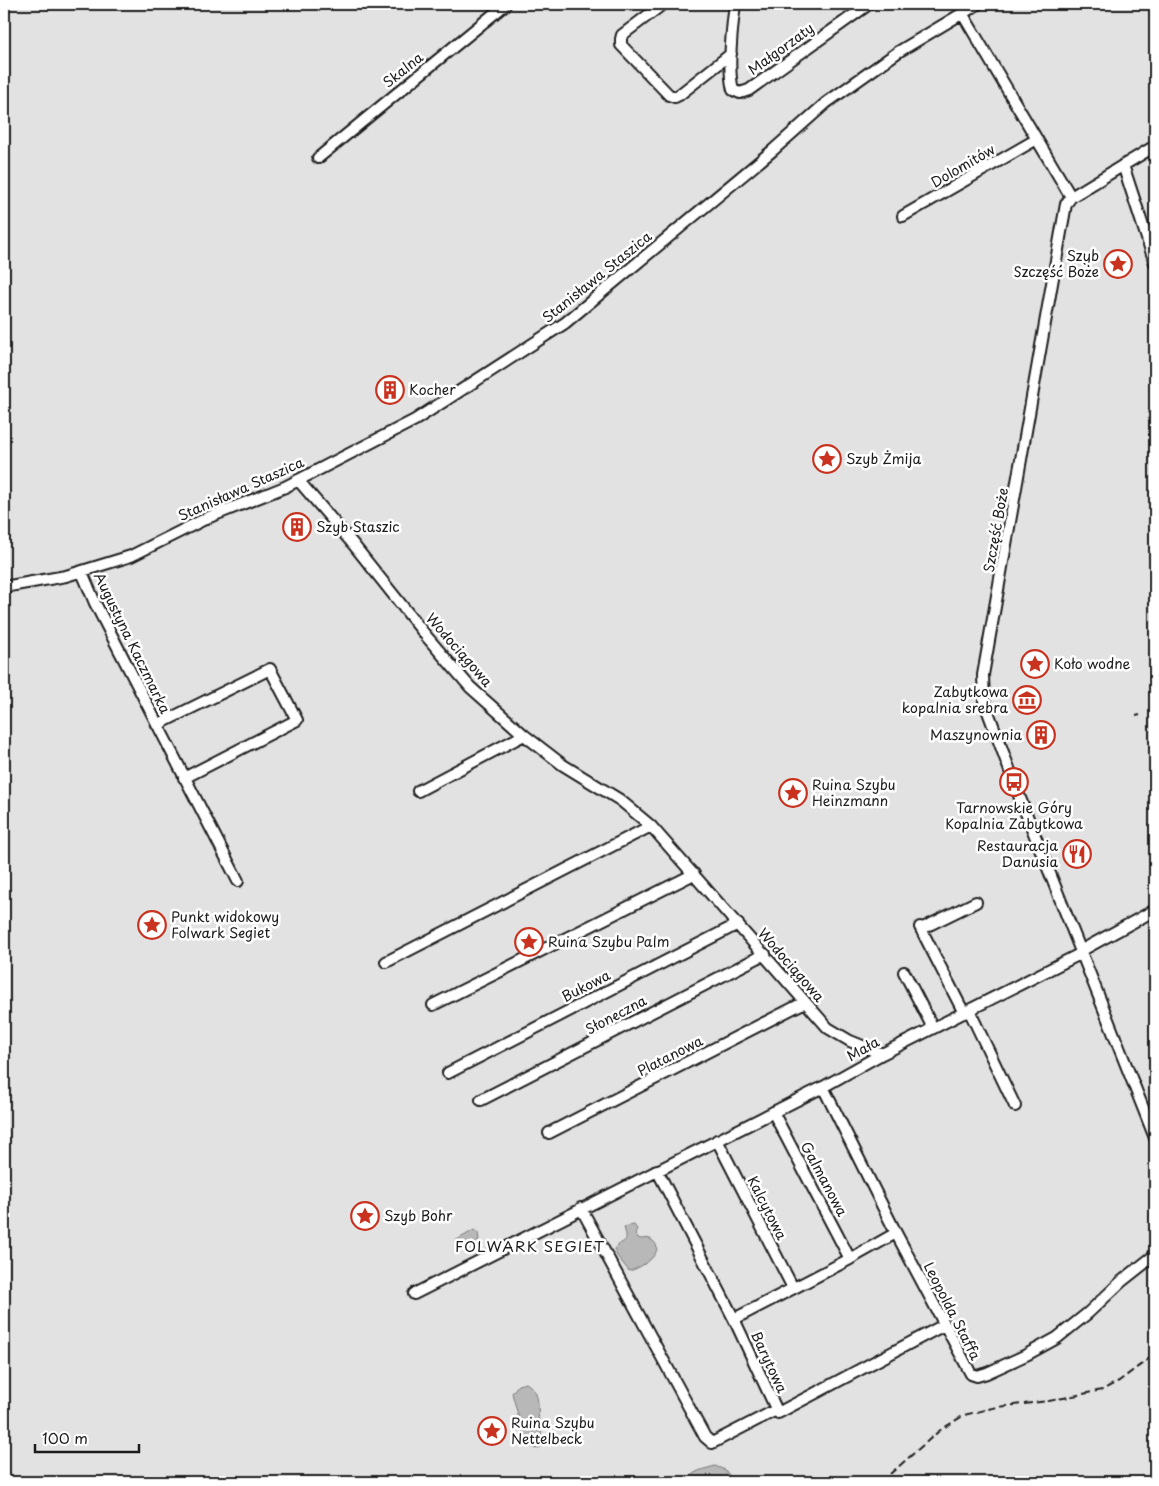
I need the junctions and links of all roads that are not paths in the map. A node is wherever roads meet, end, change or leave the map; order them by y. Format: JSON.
{"nodes":[{"id":1,"x":506,"y":4,"type":"edge"},
{"id":2,"x":663,"y":4,"type":"edge"},
{"id":3,"x":735,"y":4,"type":"edge"},
{"id":4,"x":869,"y":4,"type":"edge"},
{"id":5,"x":978,"y":4,"type":"edge"},
{"id":6,"x":962,"y":13,"type":"junction"},
{"id":7,"x":731,"y":54,"type":"junction"},
{"id":8,"x":1037,"y":138,"type":"junction"},
{"id":9,"x":1155,"y":146,"type":"edge"},
{"id":10,"x":318,"y":158,"type":"dead end"},
{"id":11,"x":1123,"y":165,"type":"junction"},
{"id":12,"x":1071,"y":196,"type":"junction"},
{"id":13,"x":903,"y":216,"type":"dead end"},
{"id":14,"x":1155,"y":262,"type":"edge"},
{"id":15,"x":298,"y":480,"type":"junction"},
{"id":16,"x":82,"y":572,"type":"junction"},
{"id":17,"x":4,"y":587,"type":"edge"},
{"id":18,"x":156,"y":725,"type":"junction"},
{"id":19,"x":524,"y":735,"type":"junction"},
{"id":20,"x":184,"y":778,"type":"junction"},
{"id":21,"x":418,"y":791,"type":"dead end"},
{"id":22,"x":651,"y":826,"type":"junction"},
{"id":23,"x":694,"y":874,"type":"junction"},
{"id":24,"x":238,"y":881,"type":"dead end"},
{"id":25,"x":976,"y":902,"type":"dead end"},
{"id":26,"x":1155,"y":910,"type":"edge"},
{"id":27,"x":738,"y":924,"type":"junction"},
{"id":28,"x":1081,"y":952,"type":"junction"},
{"id":29,"x":765,"y":954,"type":"junction"},
{"id":30,"x":386,"y":962,"type":"dead end"},
{"id":31,"x":904,"y":972,"type":"dead end"},
{"id":32,"x":804,"y":1002,"type":"junction"},
{"id":33,"x":433,"y":1005,"type":"dead end"},
{"id":34,"x":967,"y":1012,"type":"junction"},
{"id":35,"x":933,"y":1028,"type":"junction"},
{"id":36,"x":882,"y":1054,"type":"junction"},
{"id":37,"x":448,"y":1073,"type":"dead end"},
{"id":38,"x":823,"y":1087,"type":"junction"},
{"id":39,"x":481,"y":1100,"type":"dead end"},
{"id":40,"x":1015,"y":1106,"type":"dead end"},
{"id":41,"x":773,"y":1112,"type":"junction"},
{"id":42,"x":549,"y":1133,"type":"dead end"},
{"id":43,"x":1155,"y":1138,"type":"edge"},
{"id":44,"x":717,"y":1140,"type":"junction"},
{"id":45,"x":657,"y":1170,"type":"junction"},
{"id":46,"x":581,"y":1208,"type":"junction"},
{"id":47,"x":896,"y":1233,"type":"junction"},
{"id":48,"x":1155,"y":1255,"type":"edge"},
{"id":49,"x":850,"y":1259,"type":"junction"},
{"id":50,"x":793,"y":1288,"type":"junction"},
{"id":51,"x":414,"y":1294,"type":"dead end"},
{"id":52,"x":734,"y":1319,"type":"junction"},
{"id":53,"x":944,"y":1325,"type":"junction"},
{"id":54,"x":776,"y":1410,"type":"junction"}],
"edges":[{"from":1,"to":10,"type":"street","name":"Skalna"},
{"from":2,"to":7,"type":"street"},
{"from":3,"to":7,"type":"street"},
{"from":4,"to":7,"type":"street","name":"Małgorzaty"},
{"from":5,"to":6,"type":"street","name":"Stanisława Staszica"},
{"from":6,"to":8,"type":"street"},
{"from":6,"to":15,"type":"street","name":"Stanisława Staszica"},
{"from":8,"to":12,"type":"street"},
{"from":8,"to":13,"type":"street","name":"Dolomitów"},
{"from":9,"to":11,"type":"street"},
{"from":11,"to":12,"type":"street"},
{"from":11,"to":14,"type":"street"},
{"from":12,"to":28,"type":"street","name":"Szczęść Boże"},
{"from":15,"to":16,"type":"street","name":"Stanisława Staszica"},
{"from":15,"to":19,"type":"street","name":"Wodociągowa"},
{"from":16,"to":17,"type":"street","name":"Stanisława Staszica"},
{"from":16,"to":18,"type":"street","name":"Augustyna Kaczmarka"},
{"from":18,"to":20,"type":"street","name":"Augustyna Kaczmarka"},
{"from":18,"to":20,"type":"street","name":"Augustyna Kaczmarka"},
{"from":19,"to":21,"type":"street"},
{"from":19,"to":22,"type":"street","name":"Wodociągowa"},
{"from":20,"to":24,"type":"street","name":"Augustyna Kaczmarka"},
{"from":22,"to":23,"type":"street","name":"Wodociągowa"},
{"from":22,"to":30,"type":"street"},
{"from":23,"to":27,"type":"street","name":"Wodociągowa"},
{"from":23,"to":33,"type":"street"},
{"from":25,"to":34,"type":"street"},
{"from":26,"to":28,"type":"street","name":"Mała"},
{"from":27,"to":29,"type":"street","name":"Wodociągowa"},
{"from":27,"to":37,"type":"street","name":"Bukowa"},
{"from":28,"to":34,"type":"street","name":"Mała"},
{"from":28,"to":43,"type":"street"},
{"from":29,"to":32,"type":"street","name":"Wodociągowa"},
{"from":29,"to":39,"type":"street","name":"Słoneczna"},
{"from":31,"to":35,"type":"street"},
{"from":32,"to":36,"type":"street","name":"Wodociągowa"},
{"from":32,"to":42,"type":"street","name":"Platanowa"},
{"from":34,"to":35,"type":"street","name":"Mała"},
{"from":34,"to":40,"type":"street"},
{"from":35,"to":36,"type":"street","name":"Mała"},
{"from":36,"to":38,"type":"street","name":"Mała"},
{"from":38,"to":41,"type":"street","name":"Mała"},
{"from":38,"to":47,"type":"street","name":"Leopolda Staffa"},
{"from":41,"to":44,"type":"street","name":"Mała"},
{"from":41,"to":49,"type":"street","name":"Galmanowa"},
{"from":44,"to":45,"type":"street","name":"Mała"},
{"from":44,"to":50,"type":"street","name":"Kalcytowa"},
{"from":45,"to":46,"type":"street","name":"Mała"},
{"from":45,"to":52,"type":"street","name":"Barytowa"},
{"from":46,"to":51,"type":"street","name":"Mała"},
{"from":46,"to":54,"type":"street"},
{"from":47,"to":49,"type":"street"},
{"from":47,"to":53,"type":"street","name":"Leopolda Staffa"},
{"from":48,"to":53,"type":"street","name":"Leopolda Staffa"},
{"from":49,"to":50,"type":"street"},
{"from":50,"to":52,"type":"street"},
{"from":52,"to":54,"type":"street","name":"Barytowa"},
{"from":53,"to":54,"type":"street","name":"Barytowa"}]}
